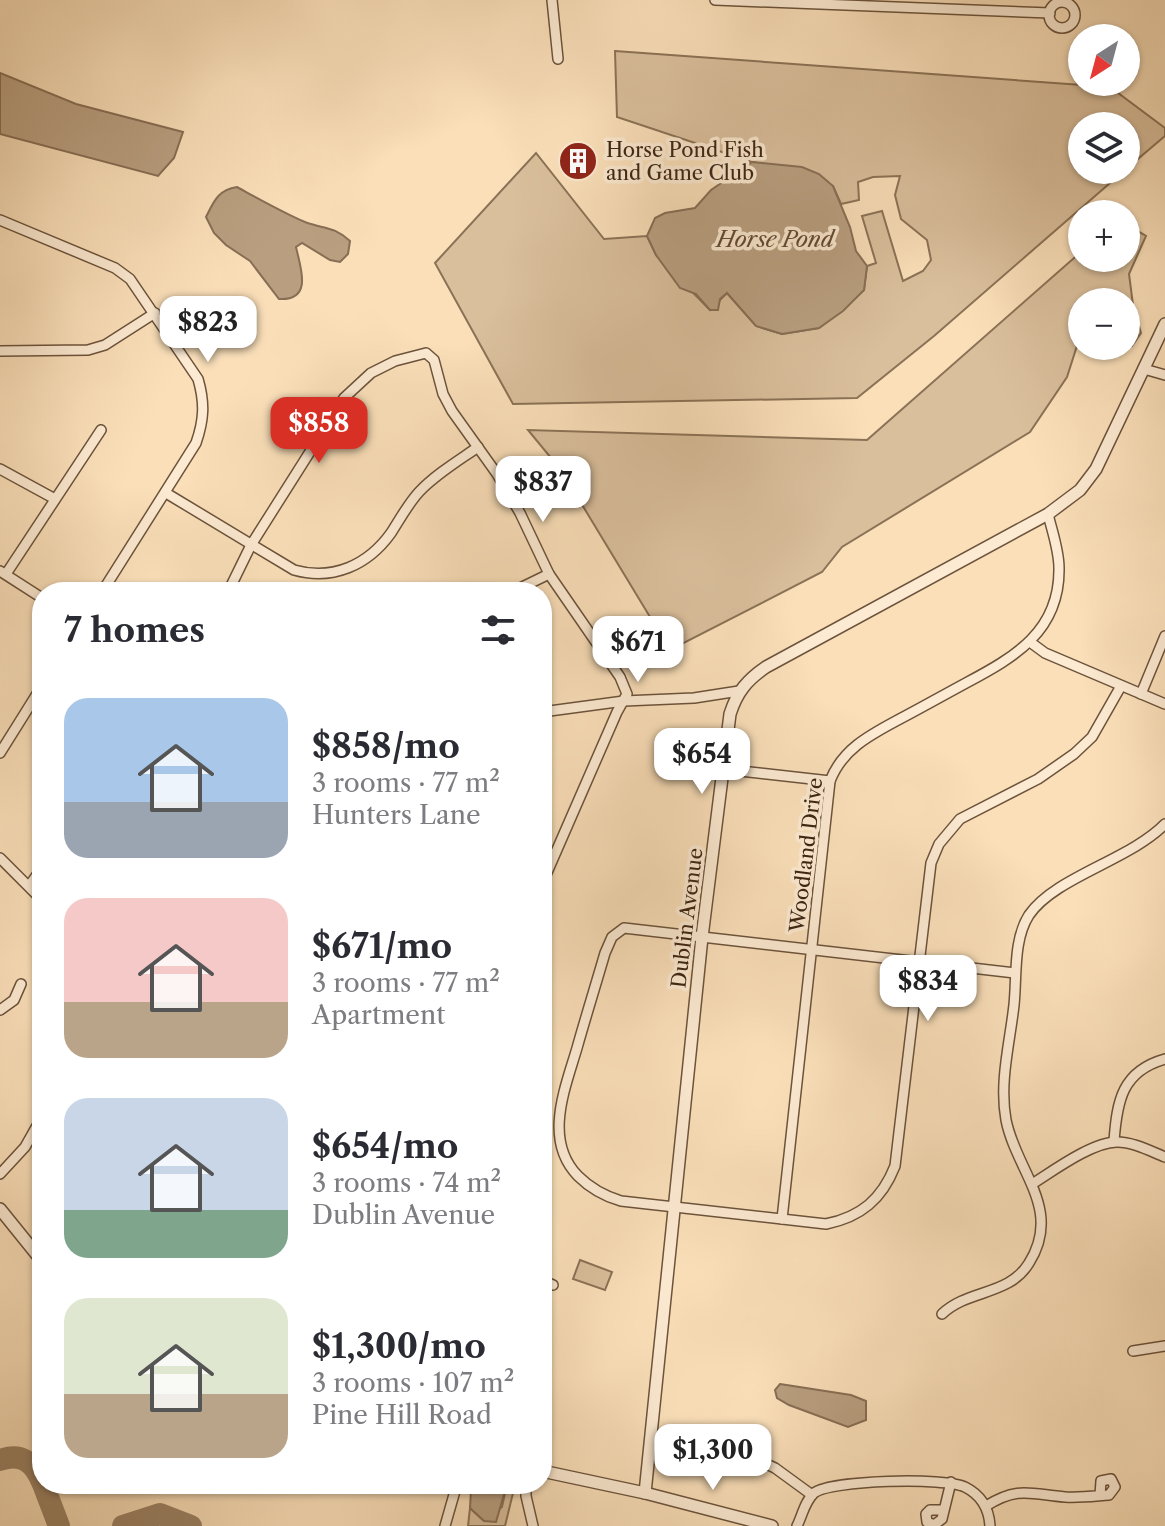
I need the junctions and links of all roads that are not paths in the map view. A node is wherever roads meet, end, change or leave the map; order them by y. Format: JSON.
{"nodes":[{"id":1,"x":552,"y":0,"type":"edge"},
{"id":2,"x":715,"y":0,"type":"edge"},
{"id":3,"x":956,"y":5,"type":"edge"},
{"id":4,"x":1050,"y":13,"type":"dead end"},
{"id":5,"x":558,"y":59,"type":"dead end"},
{"id":6,"x":0,"y":220,"type":"edge"},
{"id":7,"x":155,"y":313,"type":"junction"},
{"id":8,"x":1165,"y":324,"type":"edge"},
{"id":9,"x":0,"y":351,"type":"edge"},
{"id":10,"x":1144,"y":369,"type":"junction"},
{"id":11,"x":1165,"y":375,"type":"edge"},
{"id":12,"x":101,"y":430,"type":"dead end"},
{"id":13,"x":478,"y":447,"type":"junction"},
{"id":14,"x":0,"y":469,"type":"edge"},
{"id":15,"x":166,"y":493,"type":"junction"},
{"id":16,"x":55,"y":499,"type":"junction"},
{"id":17,"x":1048,"y":514,"type":"junction"},
{"id":18,"x":251,"y":545,"type":"junction"},
{"id":19,"x":3,"y":573,"type":"edge"},
{"id":20,"x":549,"y":574,"type":"junction"},
{"id":21,"x":108,"y":582,"type":"edge"},
{"id":22,"x":233,"y":582,"type":"edge"},
{"id":23,"x":533,"y":582,"type":"edge"},
{"id":24,"x":32,"y":592,"type":"edge"},
{"id":25,"x":1165,"y":636,"type":"edge"},
{"id":26,"x":1030,"y":642,"type":"junction"},
{"id":27,"x":1121,"y":686,"type":"junction"},
{"id":28,"x":739,"y":691,"type":"junction"},
{"id":29,"x":1141,"y":694,"type":"junction"},
{"id":30,"x":624,"y":701,"type":"junction"},
{"id":31,"x":32,"y":702,"type":"edge"},
{"id":32,"x":1165,"y":704,"type":"edge"},
{"id":33,"x":552,"y":711,"type":"edge"},
{"id":34,"x":0,"y":753,"type":"edge"},
{"id":35,"x":723,"y":769,"type":"junction"},
{"id":36,"x":830,"y":781,"type":"junction"},
{"id":37,"x":1165,"y":824,"type":"edge"},
{"id":38,"x":0,"y":858,"type":"edge"},
{"id":39,"x":552,"y":861,"type":"edge"},
{"id":40,"x":32,"y":882,"type":"edge"},
{"id":41,"x":29,"y":886,"type":"junction"},
{"id":42,"x":32,"y":889,"type":"edge"},
{"id":43,"x":702,"y":937,"type":"junction"},
{"id":44,"x":812,"y":951,"type":"junction"},
{"id":45,"x":918,"y":963,"type":"junction"},
{"id":46,"x":1015,"y":973,"type":"junction"},
{"id":47,"x":21,"y":984,"type":"dead end"},
{"id":48,"x":0,"y":1010,"type":"edge"},
{"id":49,"x":1165,"y":1059,"type":"edge"},
{"id":50,"x":32,"y":1135,"type":"edge"},
{"id":51,"x":1114,"y":1141,"type":"junction"},
{"id":52,"x":1165,"y":1157,"type":"edge"},
{"id":53,"x":0,"y":1174,"type":"edge"},
{"id":54,"x":1032,"y":1184,"type":"junction"},
{"id":55,"x":674,"y":1206,"type":"junction"},
{"id":56,"x":0,"y":1209,"type":"edge"},
{"id":57,"x":782,"y":1219,"type":"junction"},
{"id":58,"x":32,"y":1249,"type":"edge"},
{"id":59,"x":942,"y":1314,"type":"dead end"},
{"id":60,"x":1165,"y":1346,"type":"edge"},
{"id":61,"x":1133,"y":1351,"type":"dead end"},
{"id":62,"x":751,"y":1457,"type":"dead end"},
{"id":63,"x":552,"y":1473,"type":"edge"},
{"id":64,"x":951,"y":1482,"type":"junction"},
{"id":65,"x":645,"y":1493,"type":"junction"},
{"id":66,"x":454,"y":1494,"type":"edge"},
{"id":67,"x":526,"y":1494,"type":"edge"},
{"id":68,"x":812,"y":1495,"type":"junction"},
{"id":69,"x":1100,"y":1495,"type":"dead end"},
{"id":70,"x":986,"y":1506,"type":"junction"},
{"id":71,"x":944,"y":1510,"type":"dead end"},
{"id":72,"x":445,"y":1526,"type":"edge"},
{"id":73,"x":533,"y":1526,"type":"edge"},
{"id":74,"x":772,"y":1526,"type":"edge"},
{"id":75,"x":797,"y":1526,"type":"edge"},
{"id":76,"x":990,"y":1526,"type":"edge"}],
"edges":[{"from":1,"to":5,"type":"street"},
{"from":2,"to":3,"type":"street"},
{"from":3,"to":4,"type":"street"},
{"from":6,"to":7,"type":"street"},
{"from":7,"to":9,"type":"street"},
{"from":7,"to":15,"type":"street"},
{"from":8,"to":10,"type":"street"},
{"from":10,"to":11,"type":"street"},
{"from":10,"to":17,"type":"street"},
{"from":12,"to":16,"type":"street"},
{"from":13,"to":18,"type":"street"},
{"from":13,"to":18,"type":"street"},
{"from":13,"to":20,"type":"street"},
{"from":14,"to":16,"type":"street"},
{"from":15,"to":18,"type":"street"},
{"from":15,"to":21,"type":"street"},
{"from":16,"to":19,"type":"street"},
{"from":17,"to":26,"type":"street","name":"Woodland Drive"},
{"from":17,"to":28,"type":"street"},
{"from":18,"to":22,"type":"street"},
{"from":19,"to":24,"type":"street"},
{"from":20,"to":23,"type":"street"},
{"from":20,"to":30,"type":"street"},
{"from":25,"to":29,"type":"street"},
{"from":26,"to":27,"type":"street"},
{"from":26,"to":36,"type":"street","name":"Woodland Drive"},
{"from":27,"to":29,"type":"street"},
{"from":27,"to":45,"type":"street"},
{"from":28,"to":30,"type":"street"},
{"from":28,"to":35,"type":"street","name":"Dublin Avenue"},
{"from":29,"to":32,"type":"street"},
{"from":30,"to":33,"type":"street"},
{"from":30,"to":39,"type":"street"},
{"from":31,"to":34,"type":"street"},
{"from":35,"to":36,"type":"street"},
{"from":35,"to":43,"type":"street","name":"Dublin Avenue"},
{"from":36,"to":44,"type":"street","name":"Woodland Drive"},
{"from":37,"to":46,"type":"street"},
{"from":38,"to":41,"type":"street"},
{"from":40,"to":41,"type":"street"},
{"from":41,"to":42,"type":"street"},
{"from":43,"to":44,"type":"street"},
{"from":43,"to":55,"type":"street","name":"Dublin Avenue"},
{"from":43,"to":55,"type":"street"},
{"from":44,"to":45,"type":"street"},
{"from":44,"to":57,"type":"street","name":"Woodland Drive"},
{"from":45,"to":46,"type":"street"},
{"from":45,"to":57,"type":"street"},
{"from":46,"to":54,"type":"street"},
{"from":47,"to":48,"type":"street"},
{"from":49,"to":51,"type":"street"},
{"from":50,"to":53,"type":"street"},
{"from":51,"to":52,"type":"street"},
{"from":51,"to":54,"type":"street"},
{"from":54,"to":59,"type":"street"},
{"from":55,"to":57,"type":"street"},
{"from":55,"to":65,"type":"street","name":"Dublin Avenue"},
{"from":56,"to":58,"type":"street"},
{"from":60,"to":61,"type":"street"},
{"from":62,"to":68,"type":"street"},
{"from":63,"to":65,"type":"street"},
{"from":64,"to":68,"type":"street"},
{"from":64,"to":70,"type":"street"},
{"from":64,"to":71,"type":"street"},
{"from":65,"to":74,"type":"street"},
{"from":66,"to":72,"type":"street"},
{"from":67,"to":73,"type":"street"},
{"from":68,"to":75,"type":"street"},
{"from":69,"to":70,"type":"street"},
{"from":70,"to":76,"type":"street"}]}
